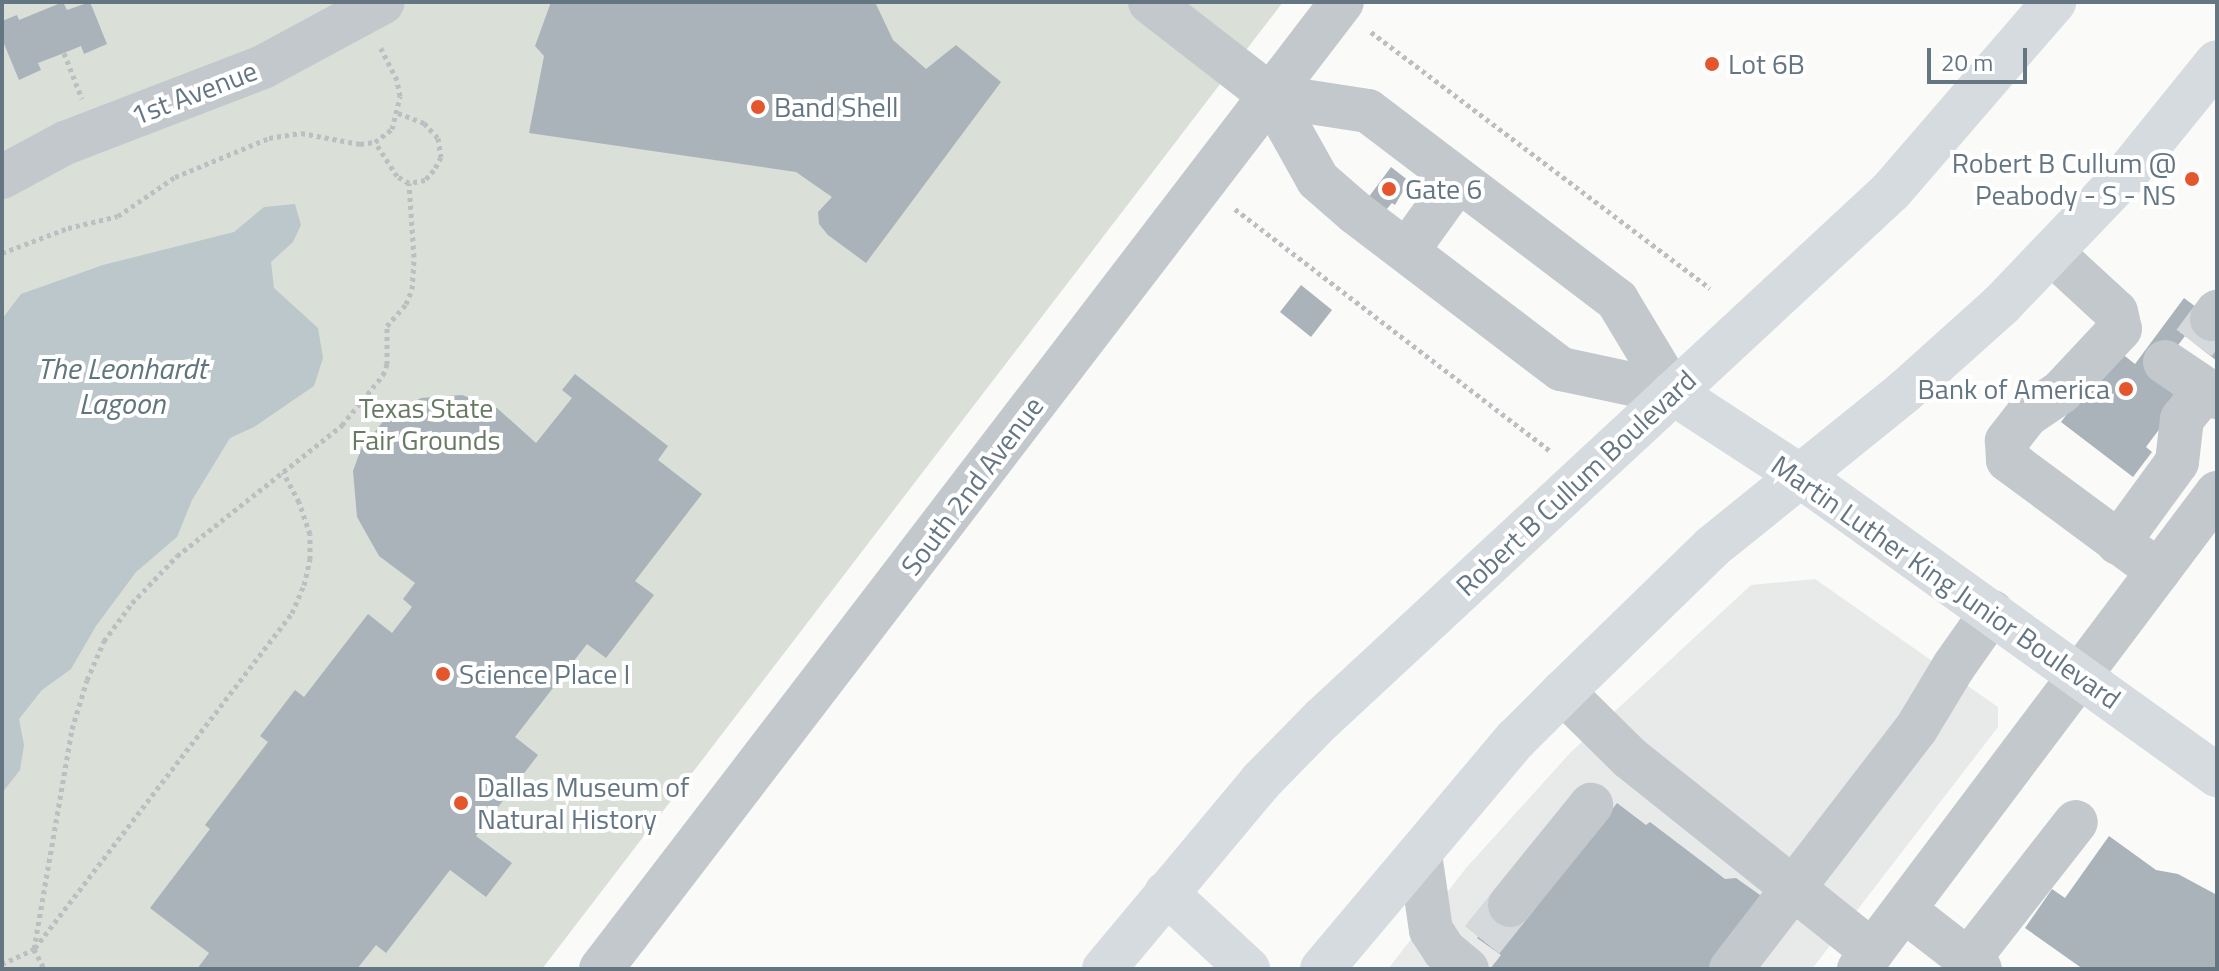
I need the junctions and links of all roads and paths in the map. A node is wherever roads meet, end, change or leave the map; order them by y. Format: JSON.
{"nodes":[{"id":1,"x":1150,"y":2,"type":"edge"},
{"id":2,"x":2054,"y":2,"type":"edge"},
{"id":3,"x":1356,"y":17,"type":"edge"},
{"id":4,"x":379,"y":20,"type":"edge"},
{"id":5,"x":64,"y":53,"type":"dead end"},
{"id":6,"x":2214,"y":72,"type":"edge"},
{"id":7,"x":1271,"y":96,"type":"junction"},
{"id":8,"x":83,"y":102,"type":"dead end"},
{"id":9,"x":398,"y":113,"type":"junction"},
{"id":10,"x":375,"y":142,"type":"junction"},
{"id":11,"x":2,"y":177,"type":"edge"},
{"id":12,"x":1458,"y":180,"type":"junction"},
{"id":13,"x":409,"y":183,"type":"junction"},
{"id":14,"x":1235,"y":209,"type":"dead end"},
{"id":15,"x":1407,"y":251,"type":"junction"},
{"id":16,"x":2,"y":253,"type":"edge"},
{"id":17,"x":2052,"y":253,"type":"junction"},
{"id":18,"x":1710,"y":288,"type":"dead end"},
{"id":19,"x":2184,"y":352,"type":"edge"},
{"id":20,"x":1673,"y":393,"type":"junction"},
{"id":21,"x":1552,"y":452,"type":"dead end"},
{"id":22,"x":283,"y":472,"type":"junction"},
{"id":23,"x":1799,"y":475,"type":"junction"},
{"id":24,"x":2217,"y":493,"type":"edge"},
{"id":25,"x":2118,"y":543,"type":"junction"},
{"id":26,"x":2158,"y":571,"type":"junction"},
{"id":27,"x":1992,"y":612,"type":"junction"},
{"id":28,"x":2080,"y":677,"type":"junction"},
{"id":29,"x":1563,"y":692,"type":"junction"},
{"id":30,"x":2217,"y":775,"type":"edge"},
{"id":31,"x":1591,"y":805,"type":"dead end"},
{"id":32,"x":2076,"y":822,"type":"dead end"},
{"id":33,"x":1420,"y":854,"type":"junction"},
{"id":34,"x":1794,"y":889,"type":"junction"},
{"id":35,"x":1166,"y":893,"type":"junction"},
{"id":36,"x":1510,"y":905,"type":"tunnel mouth"},
{"id":37,"x":1904,"y":910,"type":"junction"},
{"id":38,"x":34,"y":949,"type":"junction"},
{"id":39,"x":1464,"y":956,"type":"edge"},
{"id":40,"x":2,"y":964,"type":"edge"},
{"id":41,"x":1863,"y":964,"type":"edge"},
{"id":42,"x":1974,"y":965,"type":"edge"},
{"id":43,"x":44,"y":969,"type":"edge"},
{"id":44,"x":601,"y":969,"type":"edge"},
{"id":45,"x":1104,"y":969,"type":"edge"},
{"id":46,"x":1248,"y":969,"type":"edge"},
{"id":47,"x":1322,"y":969,"type":"edge"},
{"id":48,"x":1731,"y":969,"type":"edge"}],
"edges":[{"from":1,"to":7,"type":"street","name":"Martin Luther King Junior Boulevard"},
{"from":2,"to":20,"type":"main road","name":"Robert B Cullum Boulevard"},
{"from":3,"to":7,"type":"street","name":"South 2nd Avenue"},
{"from":3,"to":18,"type":"path"},
{"from":4,"to":9,"type":"path"},
{"from":4,"to":11,"type":"street","name":"1st Avenue"},
{"from":5,"to":8,"type":"path"},
{"from":6,"to":17,"type":"main road"},
{"from":7,"to":12,"type":"street","name":"Martin Luther King Junior Boulevard"},
{"from":7,"to":15,"type":"street","name":"Martin Luther King Junior Boulevard"},
{"from":7,"to":44,"type":"street","name":"South 2nd Avenue"},
{"from":9,"to":10,"type":"path"},
{"from":9,"to":13,"type":"path"},
{"from":10,"to":13,"type":"path"},
{"from":10,"to":16,"type":"path"},
{"from":12,"to":15,"type":"street"},
{"from":12,"to":20,"type":"street","name":"Martin Luther King Junior Boulevard"},
{"from":13,"to":22,"type":"path"},
{"from":14,"to":21,"type":"path"},
{"from":15,"to":20,"type":"street","name":"Martin Luther King Junior Boulevard"},
{"from":17,"to":19,"type":"street"},
{"from":17,"to":23,"type":"main road"},
{"from":19,"to":25,"type":"street"},
{"from":19,"to":25,"type":"street"},
{"from":20,"to":23,"type":"main road","name":"Martin Luther King Junior Boulevard"},
{"from":20,"to":35,"type":"main road","name":"Robert B Cullum Boulevard"},
{"from":22,"to":38,"type":"path"},
{"from":22,"to":38,"type":"path"},
{"from":23,"to":27,"type":"main road","name":"Martin Luther King Junior Boulevard"},
{"from":23,"to":29,"type":"main road"},
{"from":24,"to":26,"type":"street"},
{"from":25,"to":26,"type":"street"},
{"from":26,"to":28,"type":"street"},
{"from":27,"to":28,"type":"main road","name":"Martin Luther King Junior Boulevard"},
{"from":27,"to":34,"type":"street"},
{"from":28,"to":30,"type":"main road","name":"Martin Luther King Junior Boulevard"},
{"from":28,"to":37,"type":"street"},
{"from":29,"to":33,"type":"main road"},
{"from":29,"to":34,"type":"street"},
{"from":31,"to":36,"type":"street"},
{"from":32,"to":42,"type":"street"},
{"from":33,"to":39,"type":"street"},
{"from":33,"to":47,"type":"main road"},
{"from":34,"to":41,"type":"street"},
{"from":34,"to":48,"type":"street"},
{"from":35,"to":45,"type":"main road","name":"Robert B Cullum Boulevard"},
{"from":35,"to":46,"type":"main road"},
{"from":37,"to":41,"type":"street"},
{"from":37,"to":42,"type":"street"},
{"from":38,"to":40,"type":"path"},
{"from":38,"to":43,"type":"path"}]}
